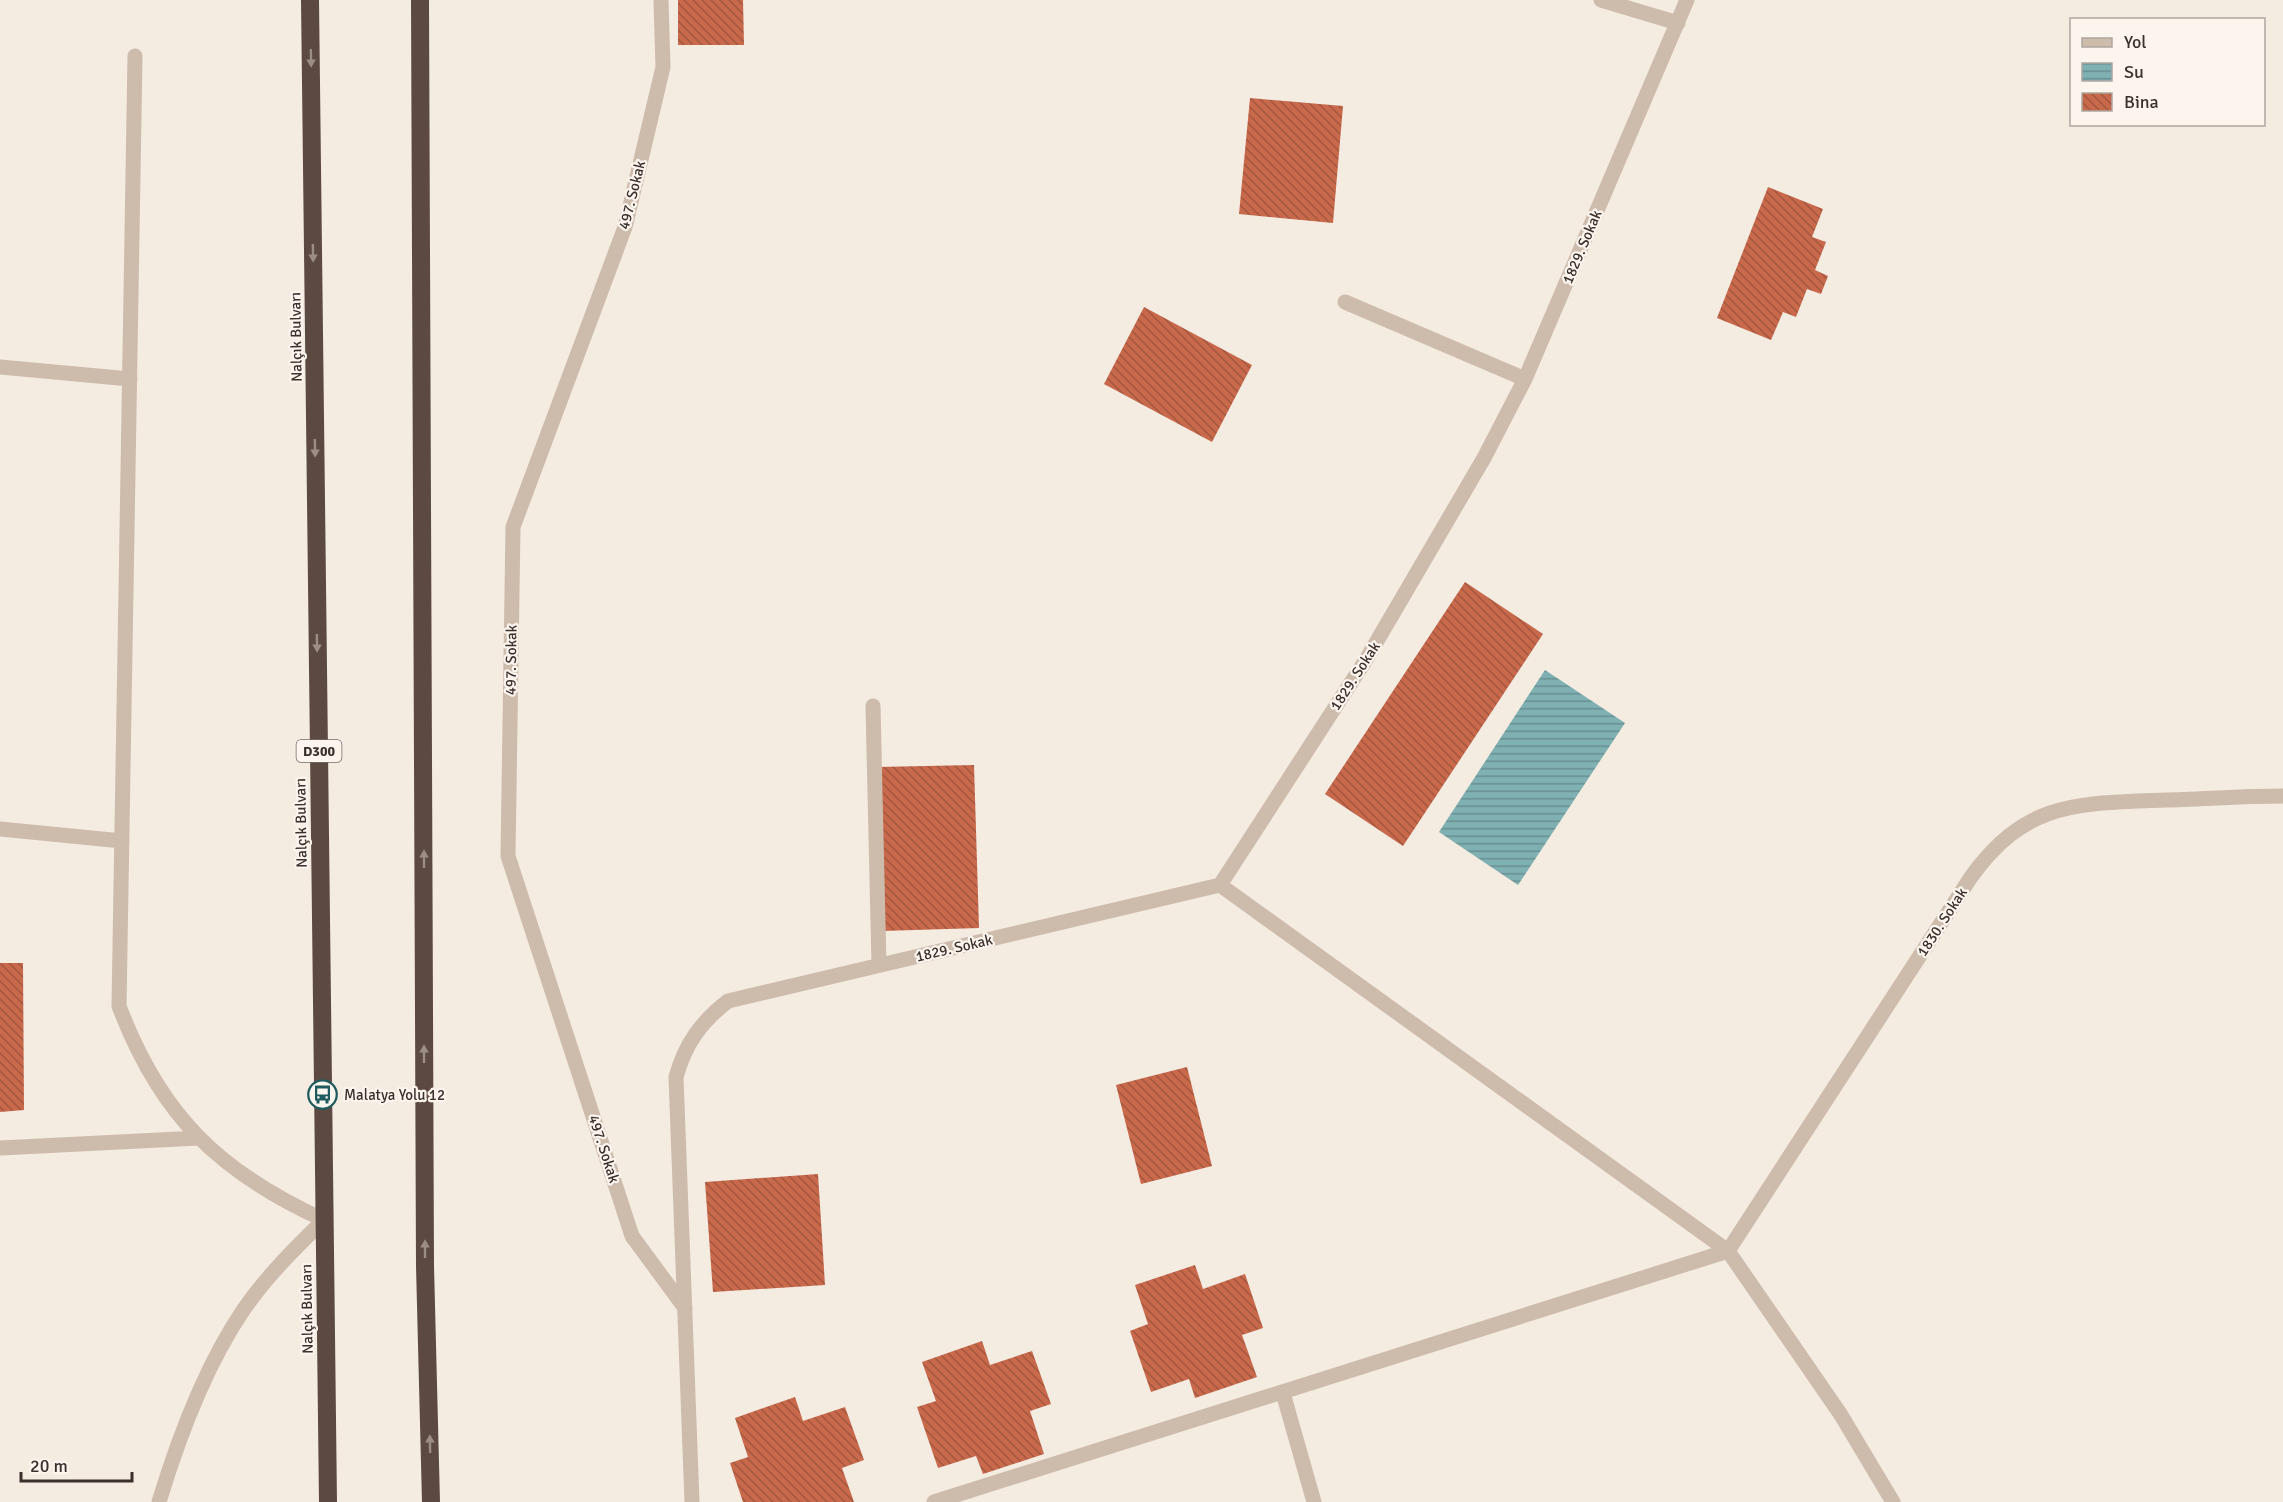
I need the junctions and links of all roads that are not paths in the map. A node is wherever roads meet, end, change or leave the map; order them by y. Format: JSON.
{"nodes":[{"id":1,"x":310,"y":0,"type":"edge"},
{"id":2,"x":420,"y":0,"type":"edge"},
{"id":3,"x":661,"y":0,"type":"edge"},
{"id":4,"x":1601,"y":0,"type":"edge"},
{"id":5,"x":1687,"y":0,"type":"edge"},
{"id":6,"x":1678,"y":23,"type":"junction"},
{"id":7,"x":135,"y":56,"type":"dead end"},
{"id":8,"x":1345,"y":302,"type":"dead end"},
{"id":9,"x":0,"y":366,"type":"edge"},
{"id":10,"x":130,"y":379,"type":"junction"},
{"id":11,"x":1525,"y":379,"type":"junction"},
{"id":12,"x":873,"y":706,"type":"dead end"},
{"id":13,"x":2283,"y":796,"type":"edge"},
{"id":14,"x":0,"y":829,"type":"edge"},
{"id":15,"x":122,"y":841,"type":"junction"},
{"id":16,"x":1220,"y":885,"type":"junction"},
{"id":17,"x":879,"y":965,"type":"junction"},
{"id":18,"x":199,"y":1138,"type":"junction"},
{"id":19,"x":0,"y":1149,"type":"edge"},
{"id":20,"x":324,"y":1220,"type":"junction"},
{"id":21,"x":1728,"y":1251,"type":"junction"},
{"id":22,"x":685,"y":1308,"type":"junction"},
{"id":23,"x":1283,"y":1393,"type":"junction"},
{"id":24,"x":159,"y":1502,"type":"edge"},
{"id":25,"x":328,"y":1502,"type":"edge"},
{"id":26,"x":431,"y":1502,"type":"edge"},
{"id":27,"x":692,"y":1502,"type":"edge"},
{"id":28,"x":934,"y":1502,"type":"edge"},
{"id":29,"x":1314,"y":1502,"type":"edge"},
{"id":30,"x":1893,"y":1502,"type":"edge"}],
"edges":[{"from":1,"to":20,"type":"highway","name":"Nalçık Bulvarı","number":"D300","one_way":true},
{"from":26,"to":2,"type":"highway","one_way":true},
{"from":3,"to":22,"type":"street","name":"497. Sokak"},
{"from":4,"to":6,"type":"street"},
{"from":5,"to":6,"type":"street","name":"1829. Sokak"},
{"from":6,"to":11,"type":"street","name":"1829. Sokak"},
{"from":7,"to":10,"type":"street"},
{"from":8,"to":11,"type":"street"},
{"from":9,"to":10,"type":"street"},
{"from":10,"to":15,"type":"street"},
{"from":11,"to":16,"type":"street","name":"1829. Sokak"},
{"from":12,"to":17,"type":"street"},
{"from":13,"to":21,"type":"street","name":"1830. Sokak"},
{"from":14,"to":15,"type":"street"},
{"from":15,"to":18,"type":"street"},
{"from":16,"to":17,"type":"street","name":"1829. Sokak"},
{"from":16,"to":21,"type":"street"},
{"from":17,"to":22,"type":"street","name":"1829. Sokak"},
{"from":18,"to":19,"type":"street"},
{"from":18,"to":20,"type":"street"},
{"from":20,"to":24,"type":"street"},
{"from":20,"to":25,"type":"highway","name":"Nalçık Bulvarı","number":"D300"},
{"from":21,"to":23,"type":"street"},
{"from":21,"to":30,"type":"street"},
{"from":22,"to":27,"type":"street"},
{"from":23,"to":28,"type":"street"},
{"from":23,"to":29,"type":"street"}]}
